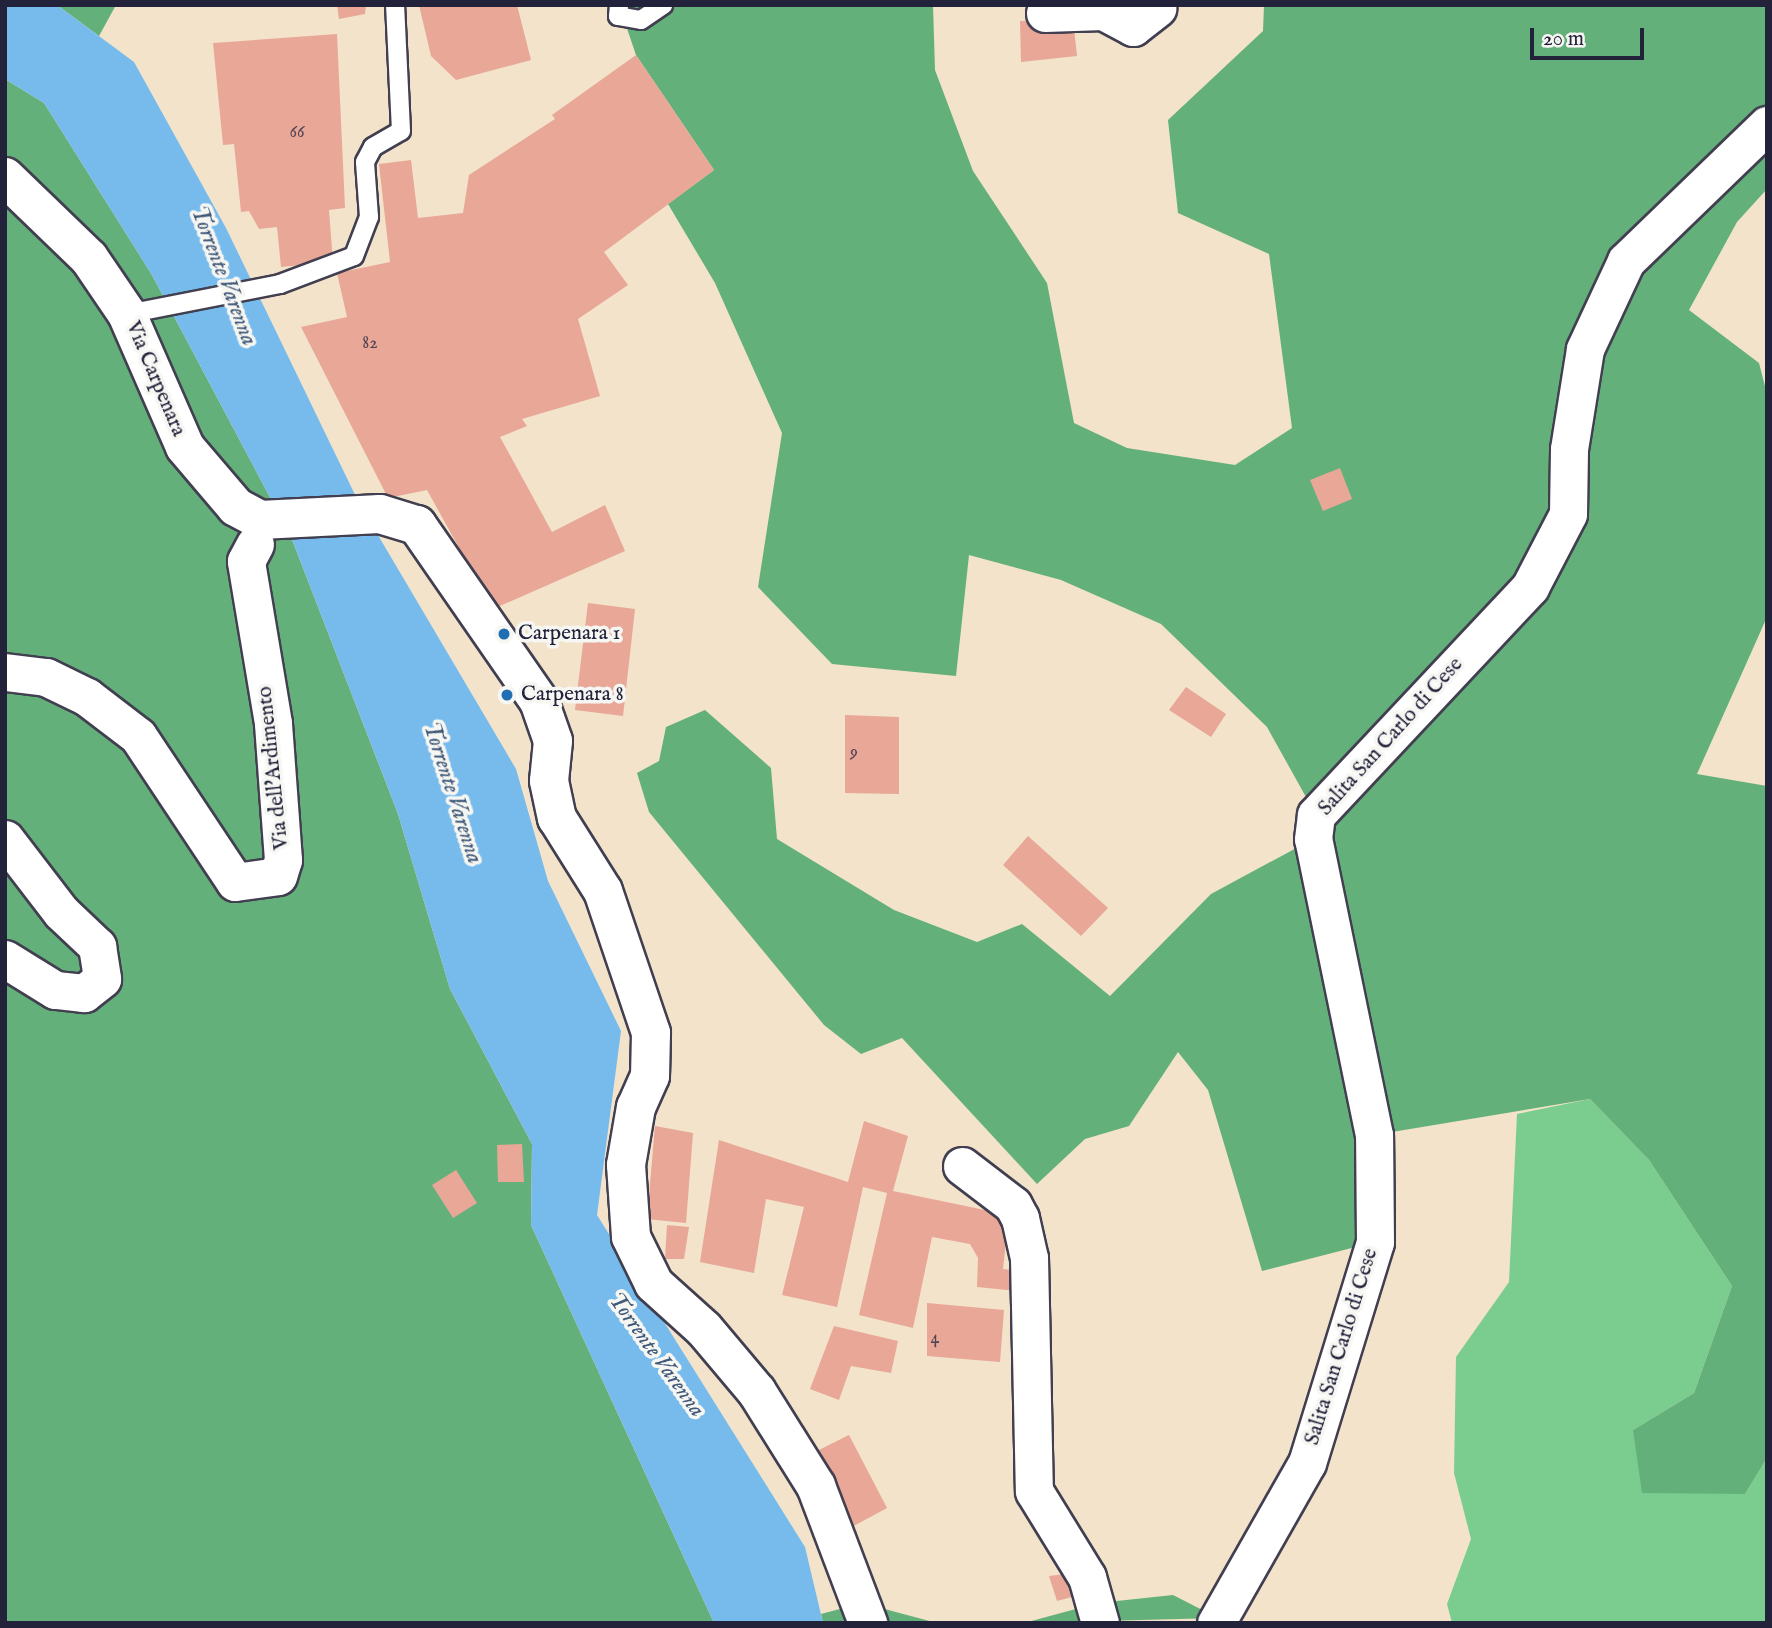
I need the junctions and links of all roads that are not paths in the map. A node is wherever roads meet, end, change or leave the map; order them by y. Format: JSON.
{"nodes":[{"id":1,"x":395,"y":5,"type":"edge"},
{"id":2,"x":619,"y":5,"type":"edge"},
{"id":3,"x":663,"y":5,"type":"edge"},
{"id":4,"x":1157,"y":8,"type":"dead end"},
{"id":5,"x":1045,"y":13,"type":"dead end"},
{"id":6,"x":1767,"y":125,"type":"edge"},
{"id":7,"x":5,"y":177,"type":"edge"},
{"id":8,"x":141,"y":312,"type":"junction"},
{"id":9,"x":261,"y":532,"type":"junction"},
{"id":10,"x":5,"y":672,"type":"edge"},
{"id":11,"x":5,"y":839,"type":"edge"},
{"id":12,"x":5,"y":960,"type":"edge"},
{"id":13,"x":962,"y":1166,"type":"dead end"},
{"id":14,"x":868,"y":1623,"type":"edge"},
{"id":15,"x":1100,"y":1623,"type":"edge"},
{"id":16,"x":1216,"y":1623,"type":"edge"}],
"edges":[{"from":1,"to":8,"type":"lane"},
{"from":2,"to":3,"type":"lane"},
{"from":4,"to":5,"type":"street"},
{"from":6,"to":16,"type":"street","name":"Salita San Carlo di Cese"},
{"from":7,"to":8,"type":"street","name":"Via Carpenara"},
{"from":8,"to":9,"type":"street","name":"Via Carpenara"},
{"from":9,"to":10,"type":"street","name":"Via dell'Ardimento"},
{"from":9,"to":14,"type":"street","name":"Via Carpenara"},
{"from":11,"to":12,"type":"street"},
{"from":13,"to":15,"type":"street"}]}
